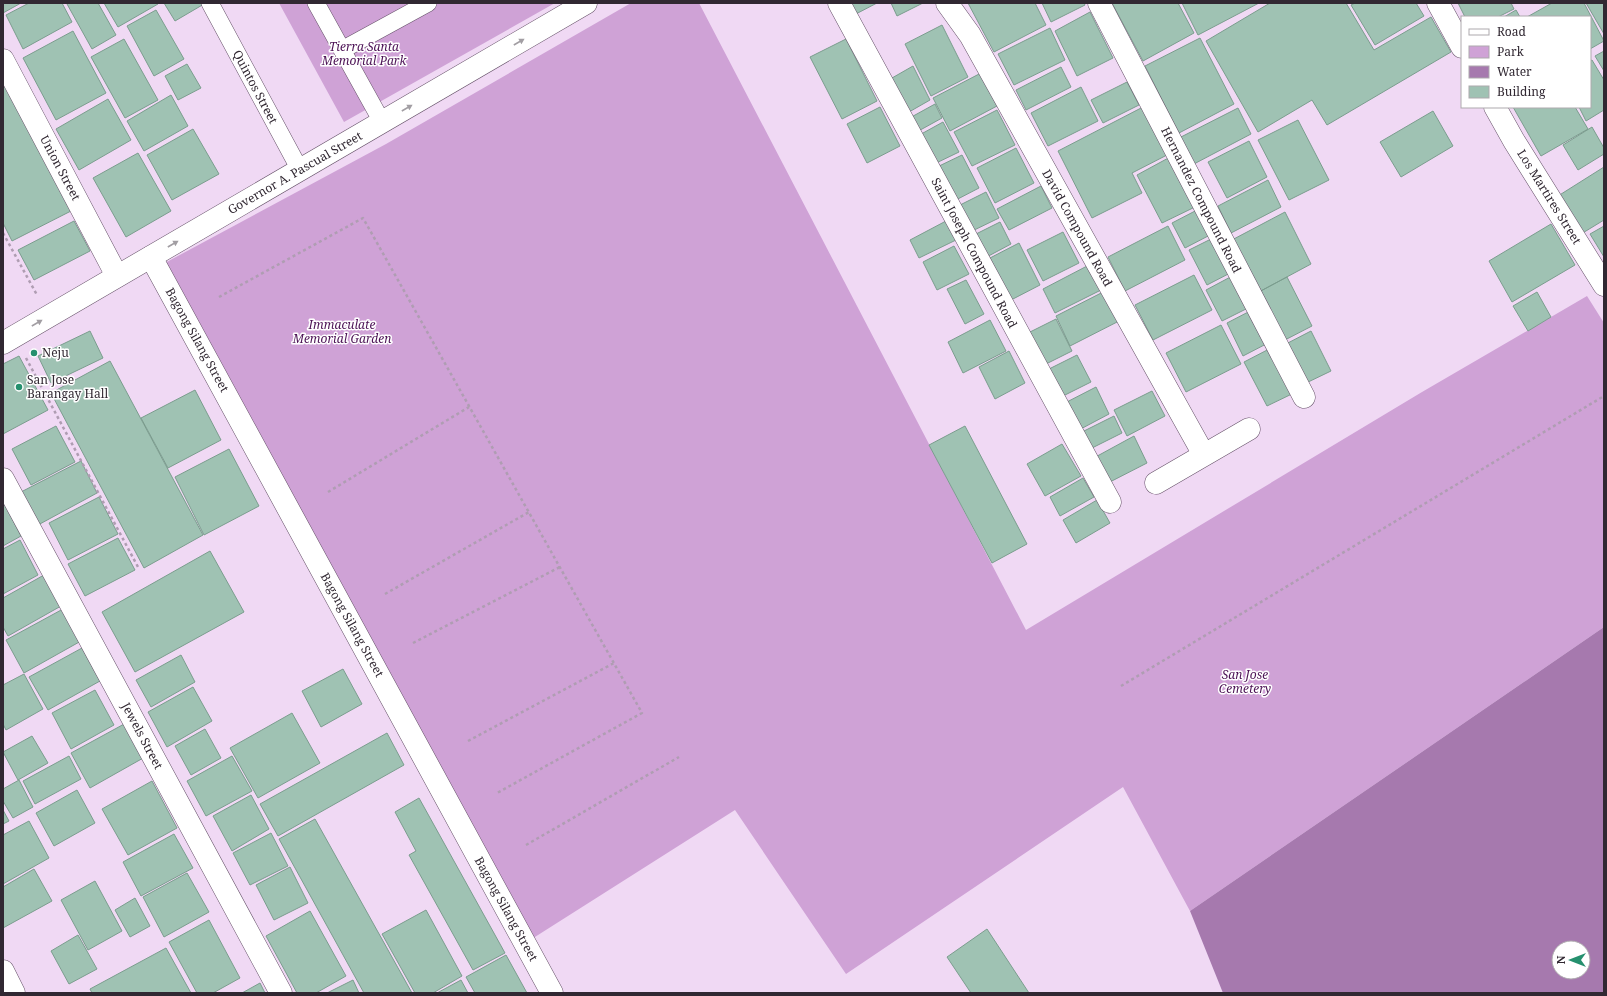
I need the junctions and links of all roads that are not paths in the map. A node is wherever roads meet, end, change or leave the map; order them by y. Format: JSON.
{"nodes":[{"id":1,"x":210,"y":3,"type":"edge"},
{"id":2,"x":316,"y":3,"type":"edge"},
{"id":3,"x":428,"y":3,"type":"edge"},
{"id":4,"x":586,"y":3,"type":"edge"},
{"id":5,"x":839,"y":3,"type":"edge"},
{"id":6,"x":947,"y":3,"type":"edge"},
{"id":7,"x":1099,"y":3,"type":"edge"},
{"id":8,"x":1438,"y":3,"type":"edge"},
{"id":9,"x":1461,"y":45,"type":"edge"},
{"id":10,"x":342,"y":50,"type":"junction"},
{"id":11,"x":3,"y":60,"type":"edge"},
{"id":12,"x":1496,"y":108,"type":"edge"},
{"id":13,"x":382,"y":122,"type":"junction"},
{"id":14,"x":300,"y":170,"type":"junction"},
{"id":15,"x":151,"y":256,"type":"junction"},
{"id":16,"x":117,"y":276,"type":"junction"},
{"id":17,"x":1604,"y":285,"type":"edge"},
{"id":18,"x":13,"y":347,"type":"edge"},
{"id":19,"x":1304,"y":397,"type":"dead end"},
{"id":20,"x":1249,"y":429,"type":"dead end"},
{"id":21,"x":1204,"y":455,"type":"junction"},
{"id":22,"x":3,"y":479,"type":"edge"},
{"id":23,"x":1156,"y":482,"type":"dead end"},
{"id":24,"x":1110,"y":502,"type":"dead end"},
{"id":25,"x":3,"y":971,"type":"edge"},
{"id":26,"x":14,"y":993,"type":"edge"},
{"id":27,"x":281,"y":993,"type":"edge"},
{"id":28,"x":552,"y":993,"type":"edge"}],
"edges":[{"from":1,"to":14,"type":"lane","name":"Quintos Street"},
{"from":2,"to":10,"type":"lane"},
{"from":3,"to":10,"type":"lane"},
{"from":13,"to":4,"type":"street","name":"Governor A. Pascual Street","one_way":true},
{"from":5,"to":24,"type":"street","name":"Saint Joseph Compound Road"},
{"from":6,"to":21,"type":"street","name":"David Compound Road"},
{"from":7,"to":19,"type":"street","name":"Hernandez Compound Road"},
{"from":8,"to":9,"type":"street"},
{"from":10,"to":13,"type":"lane"},
{"from":11,"to":16,"type":"street","name":"Union Street"},
{"from":12,"to":17,"type":"street","name":"Los Martires Street"},
{"from":13,"to":14,"type":"street","name":"Governor A. Pascual Street"},
{"from":15,"to":14,"type":"street","name":"Governor A. Pascual Street","one_way":true},
{"from":15,"to":16,"type":"street","name":"Governor A. Pascual Street"},
{"from":15,"to":28,"type":"street","name":"Bagong Silang Street"},
{"from":18,"to":16,"type":"street","name":"Governor A. Pascual Street","one_way":true},
{"from":20,"to":21,"type":"street"},
{"from":21,"to":23,"type":"street"},
{"from":22,"to":27,"type":"street","name":"Jewels Street"},
{"from":25,"to":26,"type":"street"}]}
